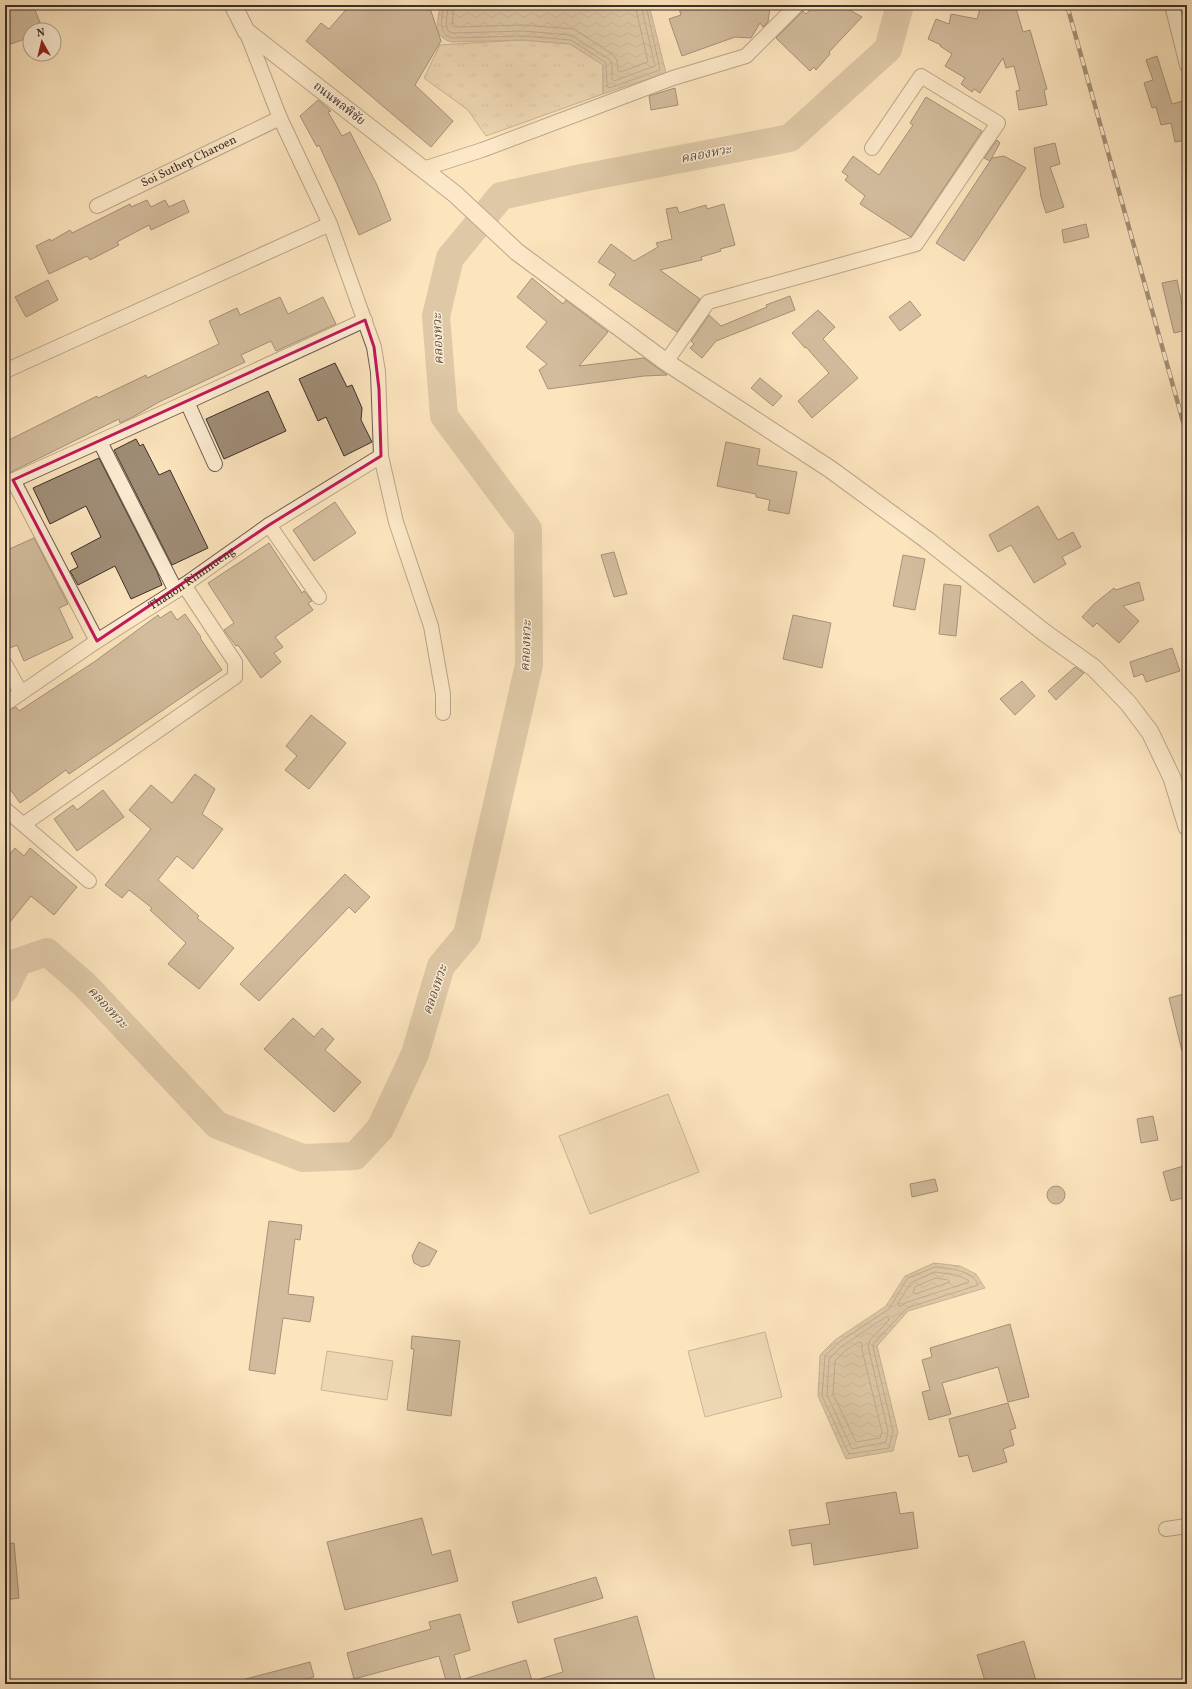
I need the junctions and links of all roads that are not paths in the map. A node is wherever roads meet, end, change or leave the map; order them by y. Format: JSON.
{"nodes":[{"id":1,"x":233,"y":5,"type":"edge"},
{"id":2,"x":797,"y":5,"type":"edge"},
{"id":3,"x":1172,"y":5,"type":"edge"},
{"id":4,"x":246,"y":31,"type":"junction"},
{"id":5,"x":1187,"y":66,"type":"edge"},
{"id":6,"x":280,"y":118,"type":"junction"},
{"id":7,"x":872,"y":148,"type":"dead end"},
{"id":8,"x":423,"y":169,"type":"junction"},
{"id":9,"x":97,"y":206,"type":"dead end"},
{"id":10,"x":330,"y":224,"type":"junction"},
{"id":11,"x":365,"y":320,"type":"junction"},
{"id":12,"x":666,"y":362,"type":"junction"},
{"id":13,"x":5,"y":371,"type":"edge"},
{"id":14,"x":187,"y":402,"type":"junction"},
{"id":15,"x":100,"y":442,"type":"junction"},
{"id":16,"x":381,"y":456,"type":"junction"},
{"id":17,"x":215,"y":464,"type":"dead end"},
{"id":18,"x":9,"y":482,"type":"edge"},
{"id":19,"x":269,"y":525,"type":"junction"},
{"id":20,"x":180,"y":588,"type":"junction"},
{"id":21,"x":319,"y":597,"type":"dead end"},
{"id":22,"x":97,"y":641,"type":"junction"},
{"id":23,"x":5,"y":664,"type":"edge"},
{"id":24,"x":21,"y":694,"type":"junction"},
{"id":25,"x":5,"y":704,"type":"edge"},
{"id":26,"x":443,"y":713,"type":"dead end"},
{"id":27,"x":5,"y":809,"type":"edge"},
{"id":28,"x":24,"y":824,"type":"junction"},
{"id":29,"x":1187,"y":827,"type":"edge"},
{"id":30,"x":89,"y":881,"type":"dead end"},
{"id":31,"x":1187,"y":1526,"type":"edge"},
{"id":32,"x":1166,"y":1530,"type":"dead end"}],
"edges":[{"from":1,"to":4,"type":"street","name":"ถนนพลพิชัย"},
{"from":2,"to":8,"type":"street"},
{"from":3,"to":5,"type":"street"},
{"from":4,"to":6,"type":"street"},
{"from":4,"to":8,"type":"street","name":"ถนนพลพิชัย"},
{"from":6,"to":9,"type":"street","name":"Soi Suthep Charoen"},
{"from":6,"to":10,"type":"street"},
{"from":7,"to":12,"type":"street"},
{"from":8,"to":12,"type":"street","name":"ถนนพลพิชัย"},
{"from":10,"to":11,"type":"street"},
{"from":10,"to":13,"type":"street"},
{"from":11,"to":14,"type":"street"},
{"from":11,"to":16,"type":"street"},
{"from":12,"to":29,"type":"street","name":"ถนนพลพิชัย"},
{"from":14,"to":15,"type":"street"},
{"from":14,"to":17,"type":"street"},
{"from":15,"to":18,"type":"street"},
{"from":15,"to":20,"type":"street"},
{"from":16,"to":19,"type":"street","name":"Thanon Rimmueng"},
{"from":16,"to":26,"type":"street"},
{"from":18,"to":22,"type":"street"},
{"from":19,"to":20,"type":"street","name":"Thanon Rimmueng"},
{"from":19,"to":21,"type":"street"},
{"from":20,"to":22,"type":"street","name":"Thanon Rimmueng"},
{"from":20,"to":28,"type":"street"},
{"from":22,"to":24,"type":"street","name":"Thanon Rimmueng"},
{"from":23,"to":24,"type":"street"},
{"from":24,"to":25,"type":"street","name":"Thanon Rimmueng"},
{"from":27,"to":28,"type":"street"},
{"from":28,"to":30,"type":"street"},
{"from":31,"to":32,"type":"street"}]}
